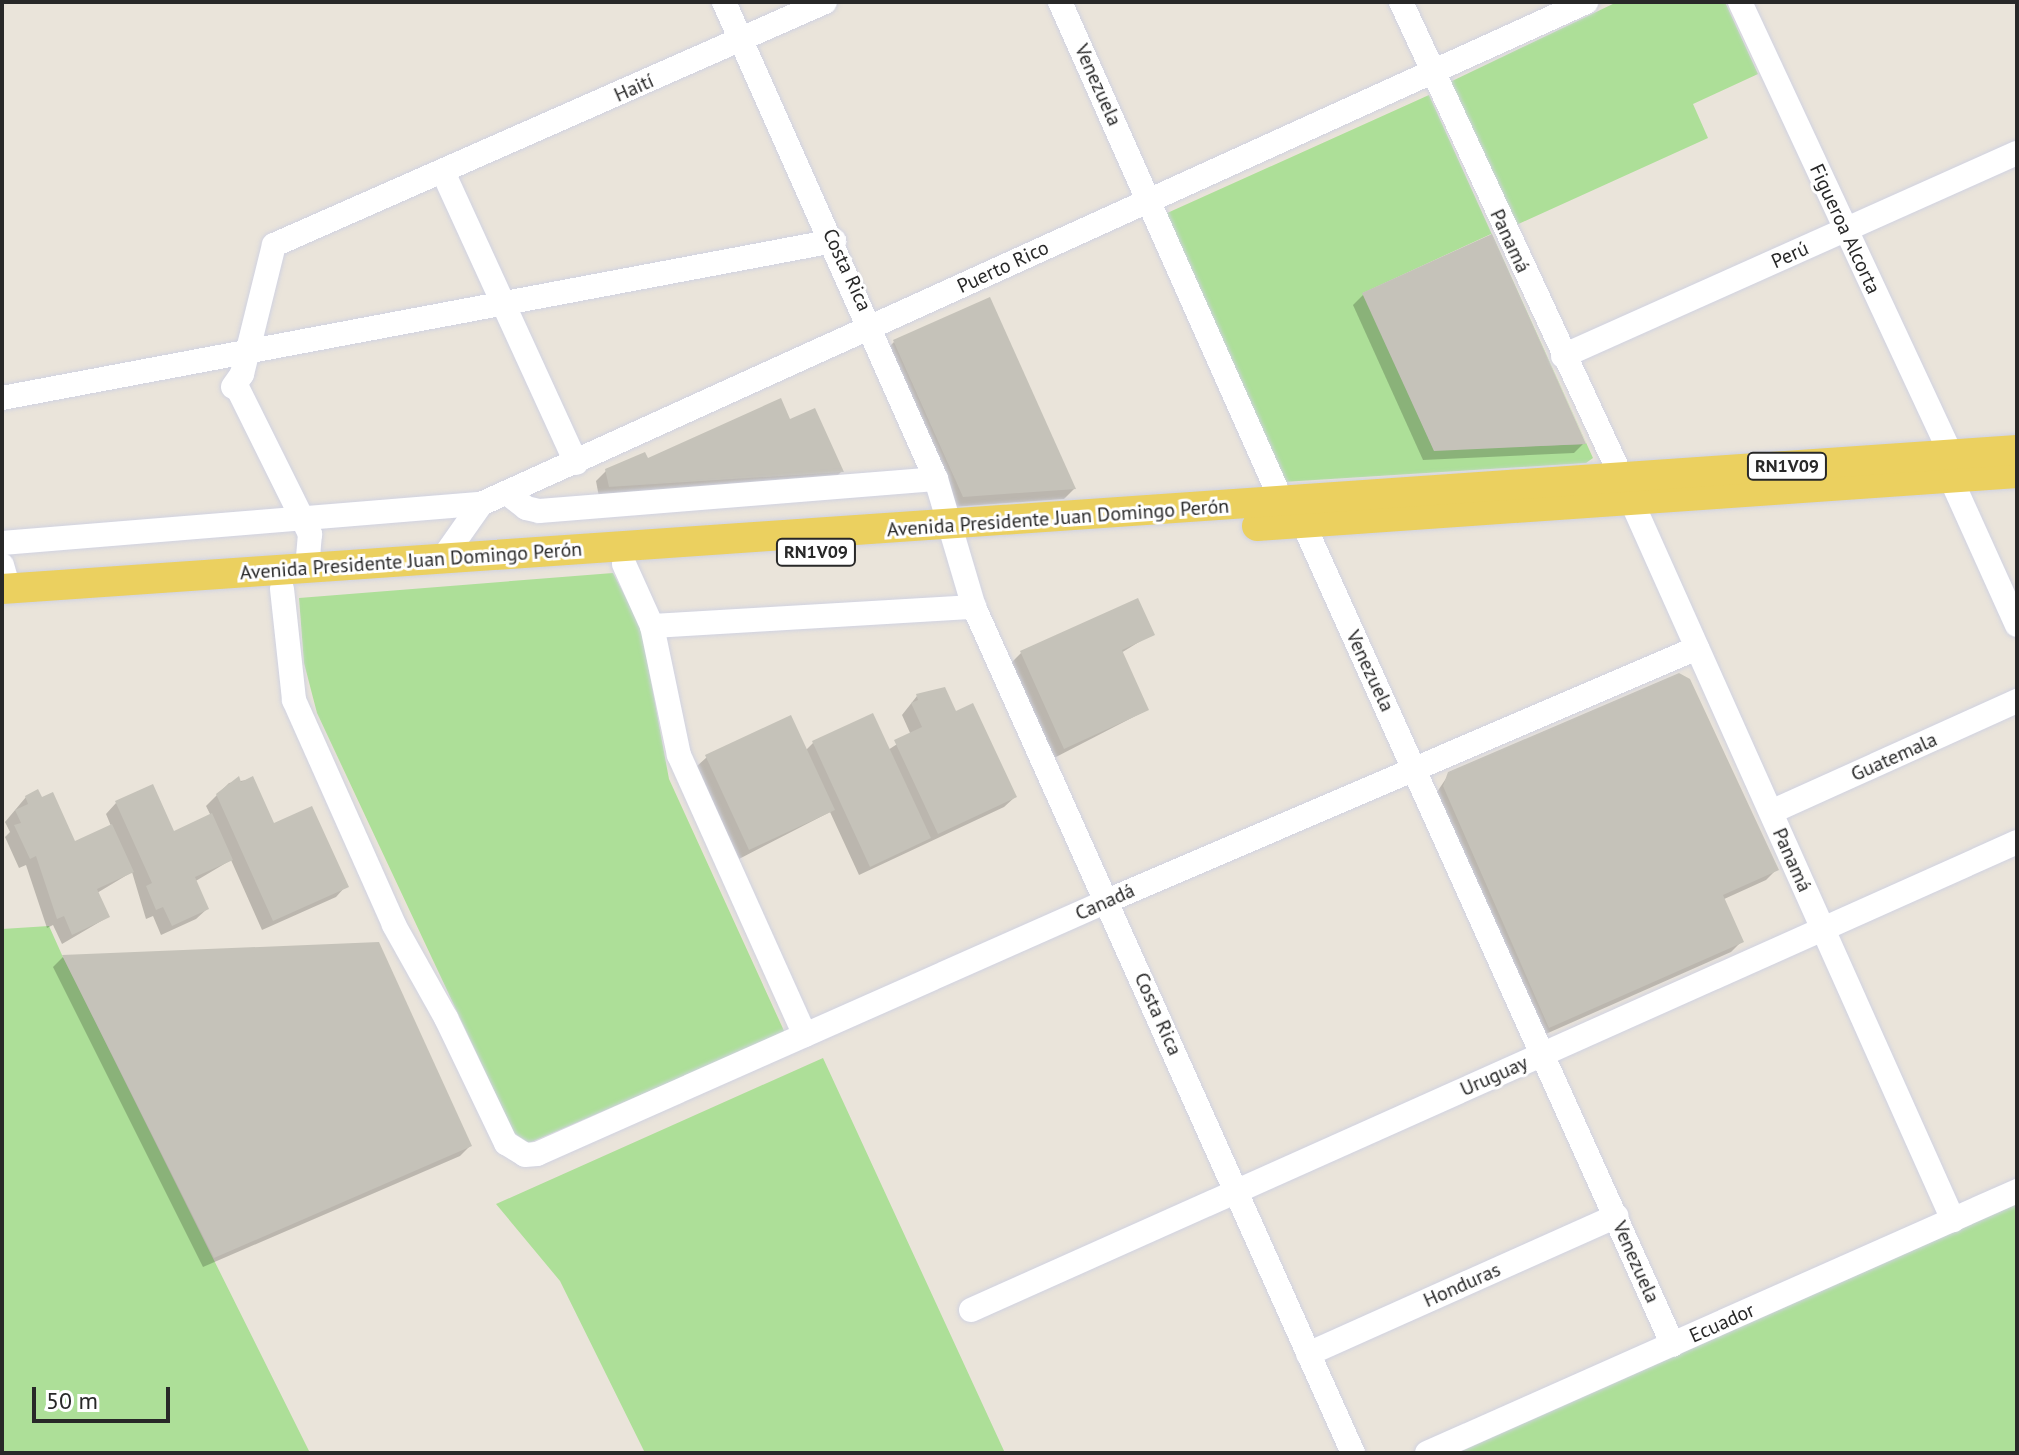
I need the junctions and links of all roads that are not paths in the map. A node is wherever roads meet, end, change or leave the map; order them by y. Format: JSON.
{"nodes":[{"id":1,"x":724,"y":2,"type":"edge"},
{"id":2,"x":825,"y":2,"type":"edge"},
{"id":3,"x":1060,"y":2,"type":"edge"},
{"id":4,"x":1401,"y":2,"type":"edge"},
{"id":5,"x":1586,"y":2,"type":"edge"},
{"id":6,"x":1740,"y":2,"type":"edge"},
{"id":7,"x":742,"y":40,"type":"junction"},
{"id":8,"x":1433,"y":71,"type":"junction"},
{"id":9,"x":2017,"y":153,"type":"edge"},
{"id":10,"x":443,"y":172,"type":"junction"},
{"id":11,"x":1149,"y":200,"type":"junction"},
{"id":12,"x":1845,"y":230,"type":"junction"},
{"id":13,"x":834,"y":241,"type":"junction"},
{"id":14,"x":503,"y":303,"type":"junction"},
{"id":15,"x":873,"y":326,"type":"junction"},
{"id":16,"x":248,"y":352,"type":"junction"},
{"id":17,"x":1563,"y":356,"type":"junction"},
{"id":18,"x":2,"y":398,"type":"edge"},
{"id":19,"x":2017,"y":450,"type":"edge"},
{"id":20,"x":576,"y":463,"type":"junction"},
{"id":21,"x":1951,"y":467,"type":"junction"},
{"id":22,"x":2017,"y":473,"type":"edge"},
{"id":23,"x":936,"y":479,"type":"junction"},
{"id":24,"x":1626,"y":489,"type":"junction"},
{"id":25,"x":507,"y":493,"type":"junction"},
{"id":26,"x":481,"y":504,"type":"junction"},
{"id":27,"x":539,"y":511,"type":"junction"},
{"id":28,"x":1293,"y":514,"type":"junction"},
{"id":29,"x":301,"y":517,"type":"junction"},
{"id":30,"x":955,"y":534,"type":"junction"},
{"id":31,"x":2,"y":543,"type":"edge"},
{"id":32,"x":547,"y":551,"type":"junction"},
{"id":33,"x":443,"y":558,"type":"junction"},
{"id":34,"x":624,"y":564,"type":"junction"},
{"id":35,"x":307,"y":568,"type":"junction"},
{"id":36,"x":4,"y":588,"type":"edge"},
{"id":37,"x":282,"y":589,"type":"junction"},
{"id":38,"x":974,"y":607,"type":"junction"},
{"id":39,"x":2017,"y":625,"type":"edge"},
{"id":40,"x":652,"y":626,"type":"junction"},
{"id":41,"x":1697,"y":648,"type":"junction"},
{"id":42,"x":2017,"y":701,"type":"edge"},
{"id":43,"x":1415,"y":768,"type":"junction"},
{"id":44,"x":1771,"y":812,"type":"junction"},
{"id":45,"x":2017,"y":842,"type":"edge"},
{"id":46,"x":1107,"y":901,"type":"junction"},
{"id":47,"x":1823,"y":929,"type":"junction"},
{"id":48,"x":805,"y":1035,"type":"junction"},
{"id":49,"x":1544,"y":1054,"type":"junction"},
{"id":50,"x":1238,"y":1191,"type":"junction"},
{"id":51,"x":2017,"y":1191,"type":"edge"},
{"id":52,"x":1616,"y":1216,"type":"junction"},
{"id":53,"x":1953,"y":1220,"type":"junction"},
{"id":54,"x":971,"y":1310,"type":"dead end"},
{"id":55,"x":1673,"y":1345,"type":"junction"},
{"id":56,"x":1308,"y":1354,"type":"junction"},
{"id":57,"x":1353,"y":1453,"type":"edge"},
{"id":58,"x":1427,"y":1453,"type":"edge"}],
"edges":[{"from":1,"to":7,"type":"street","name":"Costa Rica"},
{"from":2,"to":7,"type":"street","name":"Haití"},
{"from":3,"to":11,"type":"street","name":"Venezuela"},
{"from":4,"to":8,"type":"street","name":"Panamá"},
{"from":5,"to":8,"type":"street","name":"Puerto Rico"},
{"from":6,"to":12,"type":"street","name":"Figueroa Alcorta"},
{"from":7,"to":10,"type":"street","name":"Haití"},
{"from":7,"to":13,"type":"street","name":"Costa Rica"},
{"from":8,"to":11,"type":"street","name":"Puerto Rico"},
{"from":8,"to":17,"type":"street","name":"Panamá"},
{"from":9,"to":12,"type":"street","name":"Perú"},
{"from":10,"to":14,"type":"street"},
{"from":10,"to":16,"type":"street","name":"Haití"},
{"from":11,"to":15,"type":"street","name":"Puerto Rico"},
{"from":11,"to":28,"type":"street","name":"Venezuela"},
{"from":12,"to":17,"type":"street","name":"Perú"},
{"from":12,"to":21,"type":"street","name":"Figueroa Alcorta"},
{"from":13,"to":14,"type":"street"},
{"from":13,"to":15,"type":"street","name":"Costa Rica"},
{"from":14,"to":16,"type":"street"},
{"from":14,"to":20,"type":"street"},
{"from":15,"to":20,"type":"street","name":"Puerto Rico"},
{"from":15,"to":23,"type":"street","name":"Costa Rica"},
{"from":16,"to":18,"type":"street"},
{"from":16,"to":29,"type":"street"},
{"from":17,"to":24,"type":"street","name":"Panamá"},
{"from":19,"to":21,"type":"main road","name":"Avenida Presidente Juan Domingo Perón","number":"RN1V09"},
{"from":20,"to":25,"type":"street","name":"Puerto Rico"},
{"from":21,"to":22,"type":"main road","name":"Avenida Presidente Juan Domingo Perón","number":"RN1V09"},
{"from":21,"to":24,"type":"main road","name":"Avenida Presidente Juan Domingo Perón","number":"RN1V09"},
{"from":21,"to":39,"type":"street","name":"Figueroa Alcorta"},
{"from":23,"to":27,"type":"street"},
{"from":23,"to":30,"type":"street","name":"Costa Rica"},
{"from":24,"to":28,"type":"main road","name":"Avenida Presidente Juan Domingo Perón","number":"RN1V09"},
{"from":24,"to":41,"type":"street","name":"Panamá"},
{"from":25,"to":26,"type":"street","name":"Puerto Rico"},
{"from":25,"to":27,"type":"street"},
{"from":26,"to":29,"type":"street"},
{"from":26,"to":33,"type":"street"},
{"from":27,"to":32,"type":"street"},
{"from":28,"to":30,"type":"main road","name":"Avenida Presidente Juan Domingo Perón","number":"RN1V09"},
{"from":28,"to":43,"type":"street","name":"Venezuela"},
{"from":29,"to":31,"type":"street"},
{"from":29,"to":35,"type":"street"},
{"from":30,"to":32,"type":"main road","name":"Avenida Presidente Juan Domingo Perón","number":"RN1V09"},
{"from":30,"to":34,"type":"main road","name":"Avenida Presidente Juan Domingo Perón","number":"RN1V09"},
{"from":30,"to":38,"type":"street","name":"Costa Rica"},
{"from":32,"to":33,"type":"main road","name":"Avenida Presidente Juan Domingo Perón","number":"RN1V09"},
{"from":33,"to":35,"type":"main road","name":"Avenida Presidente Juan Domingo Perón","number":"RN1V09"},
{"from":34,"to":37,"type":"main road","name":"Avenida Presidente Juan Domingo Perón","number":"RN1V09"},
{"from":34,"to":40,"type":"street"},
{"from":35,"to":36,"type":"main road","name":"Avenida Presidente Juan Domingo Perón","number":"RN1V09"},
{"from":36,"to":37,"type":"main road","name":"Avenida Presidente Juan Domingo Perón","number":"RN1V09"},
{"from":37,"to":48,"type":"street","name":"Canadá"},
{"from":38,"to":40,"type":"street"},
{"from":38,"to":46,"type":"street","name":"Costa Rica"},
{"from":40,"to":48,"type":"street"},
{"from":41,"to":43,"type":"street","name":"Canadá"},
{"from":41,"to":44,"type":"street","name":"Panamá"},
{"from":42,"to":44,"type":"street","name":"Guatemala"},
{"from":43,"to":46,"type":"street","name":"Canadá"},
{"from":43,"to":49,"type":"street","name":"Venezuela"},
{"from":44,"to":47,"type":"street","name":"Panamá"},
{"from":45,"to":47,"type":"street","name":"Uruguay"},
{"from":46,"to":48,"type":"street","name":"Canadá"},
{"from":46,"to":50,"type":"street","name":"Costa Rica"},
{"from":47,"to":49,"type":"street","name":"Uruguay"},
{"from":47,"to":53,"type":"street","name":"Panamá"},
{"from":49,"to":50,"type":"street","name":"Uruguay"},
{"from":49,"to":52,"type":"street","name":"Venezuela"},
{"from":50,"to":54,"type":"street","name":"Uruguay"},
{"from":50,"to":56,"type":"street","name":"Costa Rica"},
{"from":51,"to":53,"type":"street","name":"Ecuador"},
{"from":52,"to":55,"type":"street","name":"Venezuela"},
{"from":52,"to":56,"type":"street","name":"Honduras"},
{"from":53,"to":55,"type":"street","name":"Ecuador"},
{"from":55,"to":58,"type":"street","name":"Ecuador"},
{"from":56,"to":57,"type":"street","name":"Costa Rica"}]}
